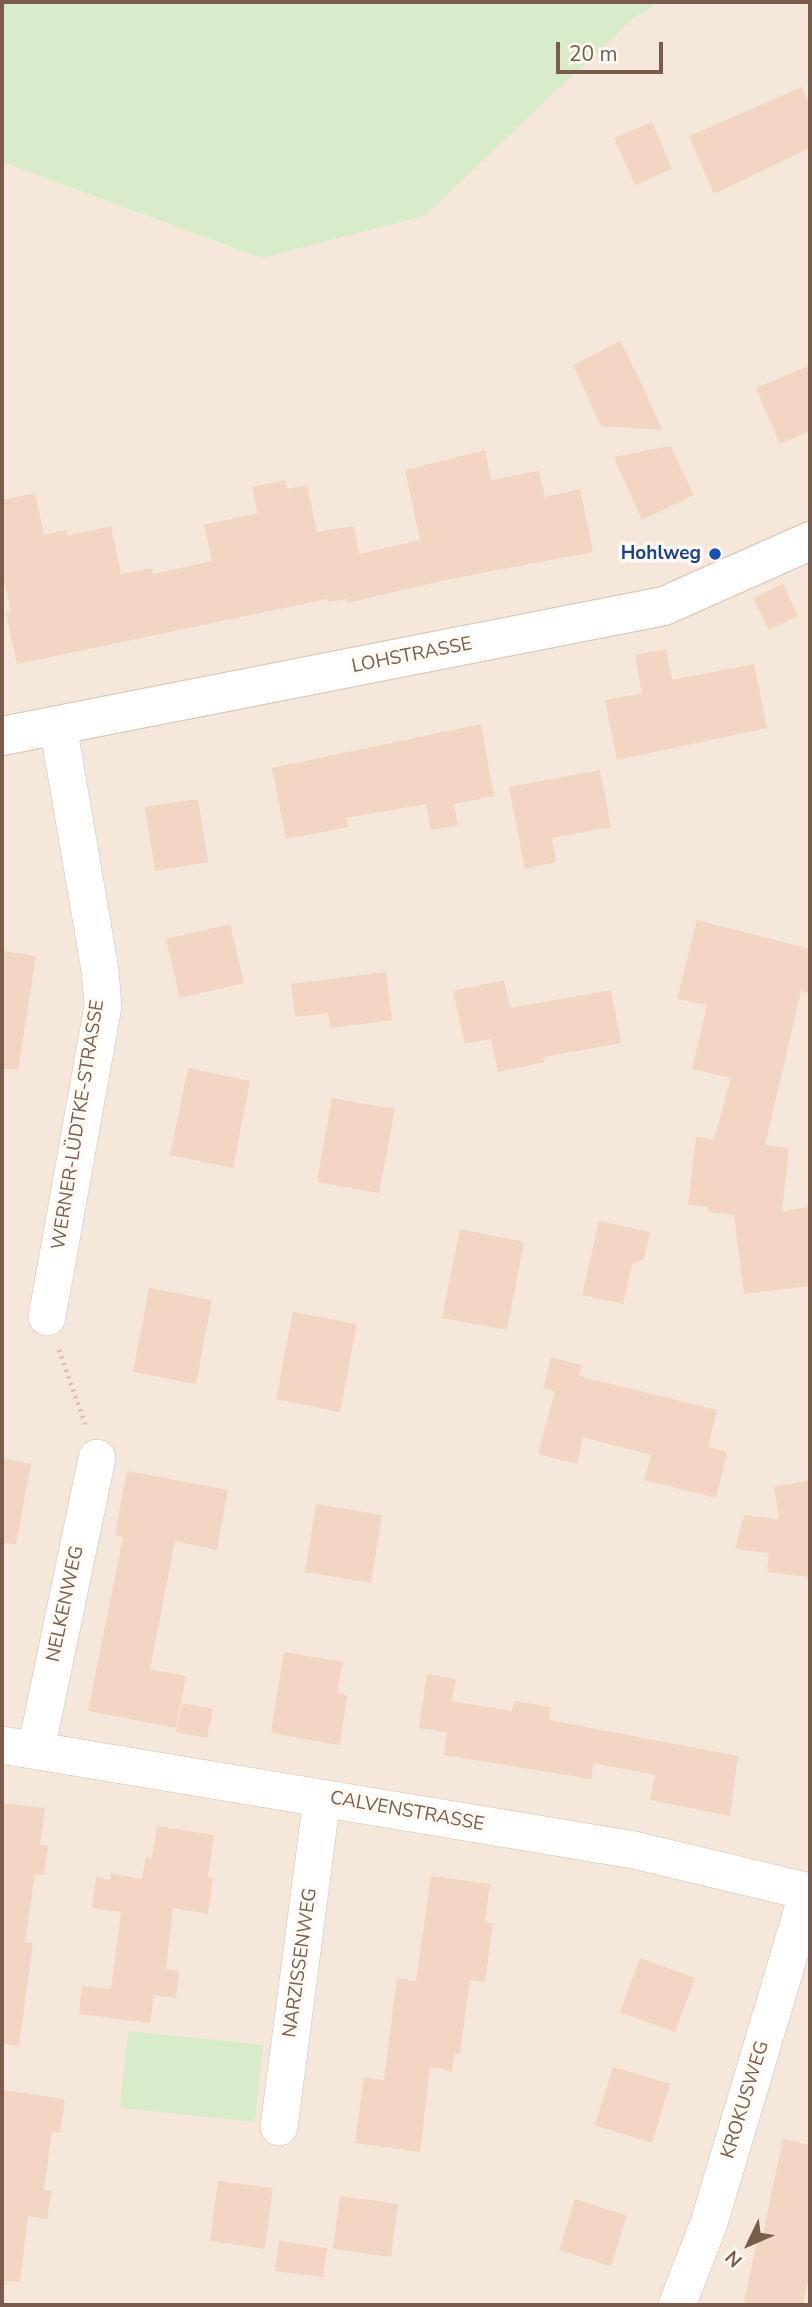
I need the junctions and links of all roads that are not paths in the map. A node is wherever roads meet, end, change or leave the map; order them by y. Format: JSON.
{"nodes":[{"id":1,"x":810,"y":541,"type":"edge"},
{"id":2,"x":58,"y":725,"type":"junction"},
{"id":3,"x":2,"y":736,"type":"edge"},
{"id":4,"x":47,"y":1317,"type":"road end"},
{"id":5,"x":97,"y":1458,"type":"road end"},
{"id":6,"x":19,"y":1748,"type":"edge"},
{"id":7,"x":323,"y":1798,"type":"junction"},
{"id":8,"x":809,"y":1892,"type":"edge"},
{"id":9,"x":279,"y":2127,"type":"dead end"},
{"id":10,"x":677,"y":2305,"type":"edge"}],
"edges":[{"from":1,"to":2,"type":"main road","name":"LOHSTRASSE"},
{"from":2,"to":3,"type":"main road","name":"LOHSTRASSE"},
{"from":2,"to":4,"type":"street","name":"WERNER-LÜDTKE-STRASSE"},
{"from":5,"to":6,"type":"street","name":"NELKENWEG"},
{"from":6,"to":7,"type":"street","name":"CALVENSTRASSE"},
{"from":7,"to":8,"type":"street","name":"CALVENSTRASSE"},
{"from":7,"to":9,"type":"street","name":"NARZISSENWEG"},
{"from":8,"to":10,"type":"street","name":"KROKUSWEG"}]}
